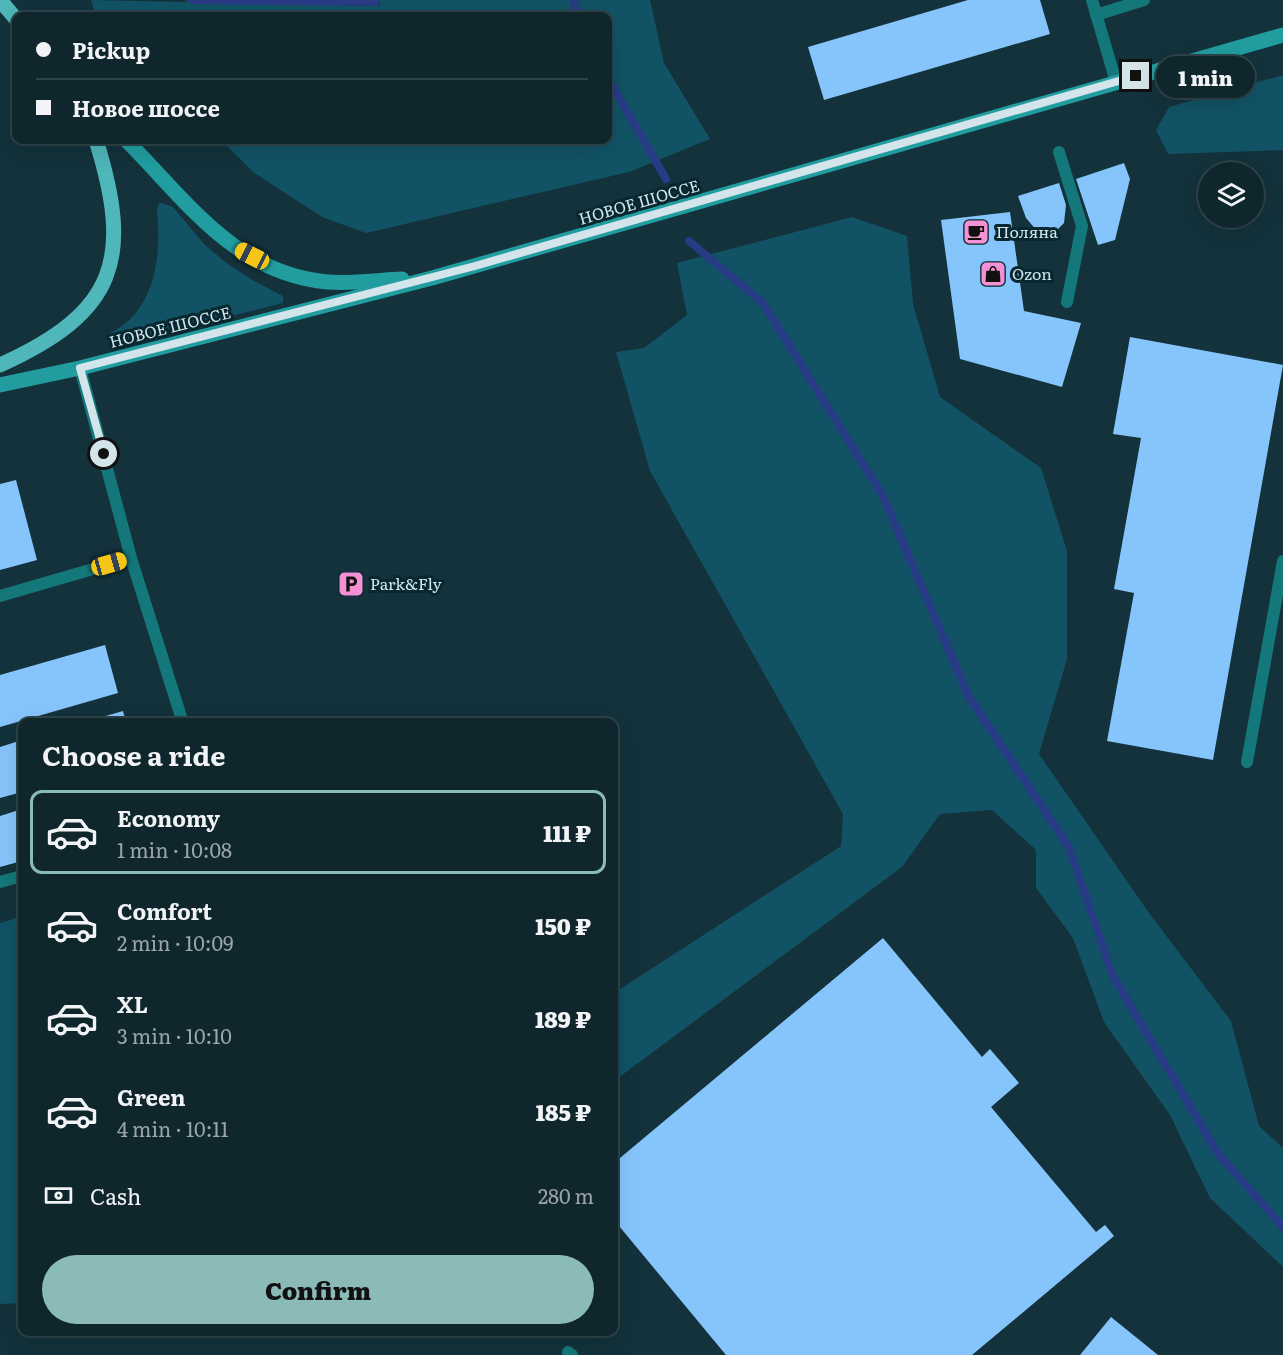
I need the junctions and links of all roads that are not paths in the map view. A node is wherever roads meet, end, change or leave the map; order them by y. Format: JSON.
{"nodes":[{"id":1,"x":0,"y":0,"type":"edge"},
{"id":2,"x":1092,"y":0,"type":"edge"},
{"id":3,"x":1144,"y":0,"type":"edge"},
{"id":4,"x":12,"y":14,"type":"edge"},
{"id":5,"x":1096,"y":15,"type":"junction"},
{"id":6,"x":1283,"y":35,"type":"edge"},
{"id":7,"x":1116,"y":82,"type":"junction"},
{"id":8,"x":97,"y":144,"type":"edge"},
{"id":9,"x":130,"y":144,"type":"edge"},
{"id":10,"x":1059,"y":152,"type":"dead end"},
{"id":11,"x":432,"y":278,"type":"junction"},
{"id":12,"x":1067,"y":302,"type":"dead end"},
{"id":13,"x":0,"y":365,"type":"edge"},
{"id":14,"x":80,"y":368,"type":"junction"},
{"id":15,"x":0,"y":385,"type":"edge"},
{"id":16,"x":131,"y":558,"type":"junction"},
{"id":17,"x":1283,"y":561,"type":"edge"},
{"id":18,"x":0,"y":596,"type":"edge"},
{"id":19,"x":181,"y":718,"type":"edge"},
{"id":20,"x":1247,"y":762,"type":"dead end"},
{"id":21,"x":18,"y":877,"type":"edge"},
{"id":22,"x":0,"y":882,"type":"edge"}],
"edges":[{"from":1,"to":4,"type":"main road"},
{"from":2,"to":5,"type":"lane"},
{"from":3,"to":5,"type":"lane"},
{"from":5,"to":7,"type":"lane"},
{"from":6,"to":7,"type":"main road","name":"НОВОЕ ШОССЕ"},
{"from":7,"to":11,"type":"main road","name":"НОВОЕ ШОССЕ"},
{"from":8,"to":13,"type":"main road"},
{"from":9,"to":11,"type":"main road"},
{"from":10,"to":12,"type":"lane"},
{"from":11,"to":14,"type":"main road","name":"НОВОЕ ШОССЕ"},
{"from":14,"to":15,"type":"main road","name":"НОВОЕ ШОССЕ"},
{"from":14,"to":16,"type":"lane"},
{"from":16,"to":18,"type":"lane"},
{"from":16,"to":19,"type":"lane"},
{"from":17,"to":20,"type":"lane"},
{"from":21,"to":22,"type":"lane"}]}
